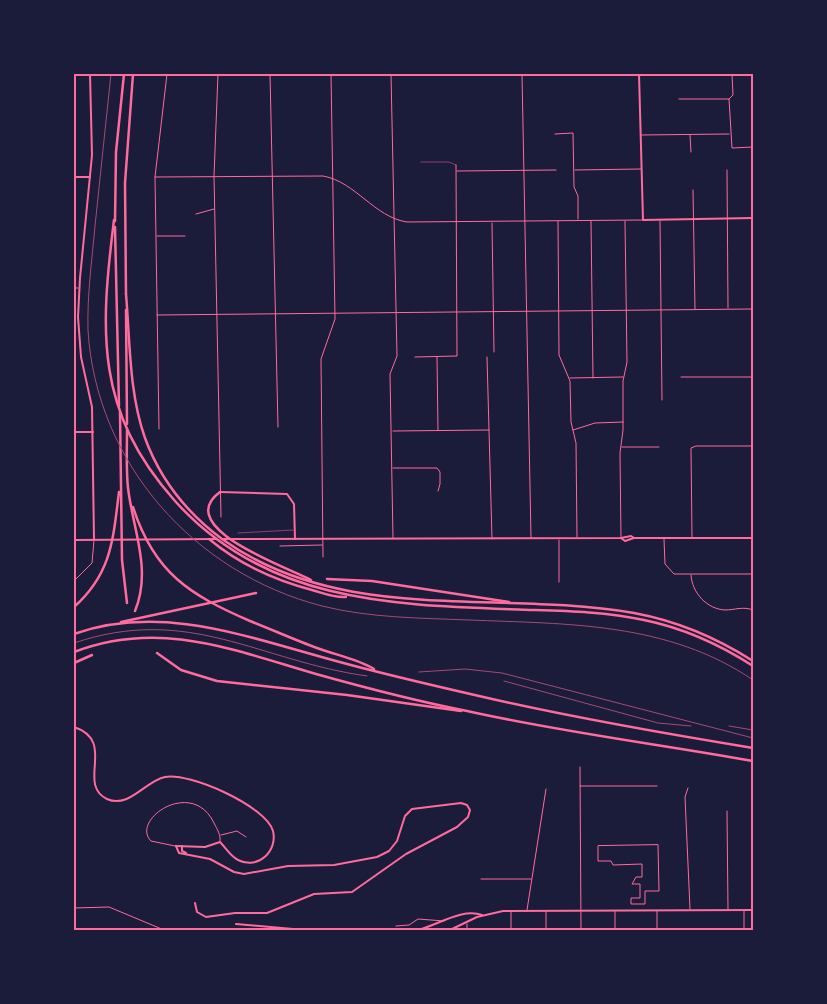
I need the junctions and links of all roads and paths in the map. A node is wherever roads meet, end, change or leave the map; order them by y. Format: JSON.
{"nodes":[{"id":1,"x":90,"y":74,"type":"edge"},
{"id":2,"x":124,"y":74,"type":"edge"},
{"id":3,"x":133,"y":74,"type":"edge"},
{"id":4,"x":166,"y":74,"type":"edge"},
{"id":5,"x":218,"y":74,"type":"edge"},
{"id":6,"x":270,"y":74,"type":"edge"},
{"id":7,"x":331,"y":74,"type":"edge"},
{"id":8,"x":391,"y":74,"type":"edge"},
{"id":9,"x":522,"y":74,"type":"edge"},
{"id":10,"x":639,"y":74,"type":"edge"},
{"id":11,"x":732,"y":74,"type":"edge"},
{"id":12,"x":679,"y":99,"type":"dead end"},
{"id":13,"x":730,"y":99,"type":"junction"},
{"id":14,"x":556,"y":134,"type":"dead end"},
{"id":15,"x":730,"y":134,"type":"junction"},
{"id":16,"x":641,"y":135,"type":"junction"},
{"id":17,"x":690,"y":135,"type":"junction"},
{"id":18,"x":753,"y":147,"type":"edge"},
{"id":19,"x":690,"y":152,"type":"dead end"},
{"id":20,"x":421,"y":162,"type":"dead end"},
{"id":21,"x":456,"y":165,"type":"joint"},
{"id":22,"x":641,"y":169,"type":"junction"},
{"id":23,"x":524,"y":170,"type":"junction"},
{"id":24,"x":556,"y":170,"type":"dead end"},
{"id":25,"x":573,"y":170,"type":"junction"},
{"id":26,"x":727,"y":170,"type":"dead end"},
{"id":27,"x":456,"y":171,"type":"junction"},
{"id":28,"x":272,"y":175,"type":"junction"},
{"id":29,"x":214,"y":176,"type":"junction"},
{"id":30,"x":74,"y":177,"type":"edge"},
{"id":31,"x":90,"y":177,"type":"junction"},
{"id":32,"x":155,"y":177,"type":"junction"},
{"id":33,"x":333,"y":178,"type":"junction"},
{"id":34,"x":693,"y":190,"type":"dead end"},
{"id":35,"x":215,"y":209,"type":"junction"},
{"id":36,"x":196,"y":214,"type":"dead end"},
{"id":37,"x":753,"y":218,"type":"edge"},
{"id":38,"x":394,"y":219,"type":"junction"},
{"id":39,"x":660,"y":219,"type":"junction"},
{"id":40,"x":694,"y":219,"type":"junction"},
{"id":41,"x":727,"y":219,"type":"junction"},
{"id":42,"x":114,"y":220,"type":"junction"},
{"id":43,"x":578,"y":220,"type":"junction"},
{"id":44,"x":591,"y":220,"type":"junction"},
{"id":45,"x":625,"y":220,"type":"junction"},
{"id":46,"x":643,"y":220,"type":"junction"},
{"id":47,"x":492,"y":221,"type":"junction"},
{"id":48,"x":525,"y":221,"type":"junction"},
{"id":49,"x":558,"y":221,"type":"junction"},
{"id":50,"x":456,"y":222,"type":"junction"},
{"id":51,"x":156,"y":236,"type":"junction"},
{"id":52,"x":185,"y":236,"type":"dead end"},
{"id":53,"x":74,"y":288,"type":"edge"},
{"id":54,"x":79,"y":288,"type":"junction"},
{"id":55,"x":126,"y":294,"type":"junction"},
{"id":56,"x":695,"y":309,"type":"junction"},
{"id":57,"x":728,"y":309,"type":"junction"},
{"id":58,"x":753,"y":309,"type":"edge"},
{"id":59,"x":592,"y":310,"type":"junction"},
{"id":60,"x":626,"y":310,"type":"junction"},
{"id":61,"x":661,"y":310,"type":"junction"},
{"id":62,"x":526,"y":311,"type":"junction"},
{"id":63,"x":559,"y":311,"type":"junction"},
{"id":64,"x":396,"y":312,"type":"junction"},
{"id":65,"x":458,"y":312,"type":"junction"},
{"id":66,"x":492,"y":312,"type":"junction"},
{"id":67,"x":275,"y":313,"type":"junction"},
{"id":68,"x":335,"y":313,"type":"junction"},
{"id":69,"x":217,"y":314,"type":"junction"},
{"id":70,"x":157,"y":315,"type":"junction"},
{"id":71,"x":494,"y":352,"type":"dead end"},
{"id":72,"x":415,"y":357,"type":"dead end"},
{"id":73,"x":437,"y":357,"type":"junction"},
{"id":74,"x":487,"y":357,"type":"dead end"},
{"id":75,"x":681,"y":376,"type":"dead end"},
{"id":76,"x":623,"y":377,"type":"junction"},
{"id":77,"x":753,"y":377,"type":"edge"},
{"id":78,"x":569,"y":378,"type":"junction"},
{"id":79,"x":593,"y":378,"type":"junction"},
{"id":80,"x":662,"y":400,"type":"dead end"},
{"id":81,"x":623,"y":422,"type":"junction"},
{"id":82,"x":278,"y":427,"type":"dead end"},
{"id":83,"x":159,"y":429,"type":"dead end"},
{"id":84,"x":489,"y":430,"type":"junction"},
{"id":85,"x":391,"y":431,"type":"junction"},
{"id":86,"x":438,"y":431,"type":"junction"},
{"id":87,"x":573,"y":431,"type":"junction"},
{"id":88,"x":74,"y":432,"type":"edge"},
{"id":89,"x":92,"y":432,"type":"junction"},
{"id":90,"x":753,"y":446,"type":"edge"},
{"id":91,"x":621,"y":447,"type":"junction"},
{"id":92,"x":659,"y":447,"type":"dead end"},
{"id":93,"x":392,"y":468,"type":"junction"},
{"id":94,"x":121,"y":483,"type":"junction"},
{"id":95,"x":438,"y":491,"type":"dead end"},
{"id":96,"x":220,"y":492,"type":"junction"},
{"id":97,"x":130,"y":499,"type":"junction"},
{"id":98,"x":221,"y":517,"type":"dead end"},
{"id":99,"x":295,"y":530,"type":"junction"},
{"id":100,"x":238,"y":533,"type":"dead end"},
{"id":101,"x":621,"y":538,"type":"junction"},
{"id":102,"x":664,"y":538,"type":"junction"},
{"id":103,"x":692,"y":538,"type":"junction"},
{"id":104,"x":753,"y":538,"type":"edge"},
{"id":105,"x":94,"y":539,"type":"junction"},
{"id":106,"x":209,"y":539,"type":"junction"},
{"id":107,"x":295,"y":539,"type":"junction"},
{"id":108,"x":323,"y":539,"type":"junction"},
{"id":109,"x":393,"y":539,"type":"junction"},
{"id":110,"x":492,"y":539,"type":"junction"},
{"id":111,"x":531,"y":539,"type":"junction"},
{"id":112,"x":558,"y":539,"type":"junction"},
{"id":113,"x":577,"y":539,"type":"junction"},
{"id":114,"x":74,"y":540,"type":"edge"},
{"id":115,"x":280,"y":546,"type":"dead end"},
{"id":116,"x":323,"y":546,"type":"junction"},
{"id":117,"x":323,"y":558,"type":"dead end"},
{"id":118,"x":753,"y":574,"type":"edge"},
{"id":119,"x":691,"y":575,"type":"junction"},
{"id":120,"x":327,"y":579,"type":"dead end"},
{"id":121,"x":74,"y":580,"type":"edge"},
{"id":122,"x":559,"y":582,"type":"dead end"},
{"id":123,"x":317,"y":583,"type":"junction"},
{"id":124,"x":256,"y":593,"type":"dead end"},
{"id":125,"x":348,"y":596,"type":"junction"},
{"id":126,"x":127,"y":602,"type":"dead end"},
{"id":127,"x":521,"y":604,"type":"junction"},
{"id":128,"x":74,"y":607,"type":"edge"},
{"id":129,"x":753,"y":610,"type":"edge"},
{"id":130,"x":135,"y":611,"type":"dead end"},
{"id":131,"x":119,"y":623,"type":"junction"},
{"id":132,"x":74,"y":634,"type":"edge"},
{"id":133,"x":74,"y":652,"type":"edge"},
{"id":134,"x":157,"y":653,"type":"dead end"},
{"id":135,"x":92,"y":655,"type":"dead end"},
{"id":136,"x":753,"y":661,"type":"edge"},
{"id":137,"x":74,"y":663,"type":"edge"},
{"id":138,"x":753,"y":666,"type":"edge"},
{"id":139,"x":376,"y":670,"type":"junction"},
{"id":140,"x":466,"y":711,"type":"junction"},
{"id":141,"x":74,"y":727,"type":"edge"},
{"id":142,"x":753,"y":748,"type":"edge"},
{"id":143,"x":753,"y":761,"type":"edge"},
{"id":144,"x":580,"y":767,"type":"dead end"},
{"id":145,"x":580,"y":786,"type":"junction"},
{"id":146,"x":657,"y":786,"type":"dead end"},
{"id":147,"x":688,"y":788,"type":"dead end"},
{"id":148,"x":546,"y":789,"type":"dead end"},
{"id":149,"x":727,"y":811,"type":"dead end"},
{"id":150,"x":220,"y":835,"type":"junction"},
{"id":151,"x":246,"y":837,"type":"dead end"},
{"id":152,"x":220,"y":842,"type":"junction"},
{"id":153,"x":176,"y":846,"type":"junction"},
{"id":154,"x":182,"y":846,"type":"junction"},
{"id":155,"x":598,"y":846,"type":"joint"},
{"id":156,"x":186,"y":854,"type":"junction"},
{"id":157,"x":481,"y":879,"type":"dead end"},
{"id":158,"x":532,"y":879,"type":"junction"},
{"id":159,"x":195,"y":902,"type":"dead end"},
{"id":160,"x":74,"y":908,"type":"edge"},
{"id":161,"x":615,"y":910,"type":"junction"},
{"id":162,"x":657,"y":910,"type":"junction"},
{"id":163,"x":690,"y":910,"type":"junction"},
{"id":164,"x":728,"y":910,"type":"junction"},
{"id":165,"x":744,"y":910,"type":"junction"},
{"id":166,"x":753,"y":910,"type":"edge"},
{"id":167,"x":511,"y":911,"type":"junction"},
{"id":168,"x":526,"y":911,"type":"junction"},
{"id":169,"x":546,"y":911,"type":"junction"},
{"id":170,"x":580,"y":911,"type":"junction"},
{"id":171,"x":482,"y":915,"type":"junction"},
{"id":172,"x":444,"y":921,"type":"junction"},
{"id":173,"x":467,"y":921,"type":"junction"},
{"id":174,"x":236,"y":924,"type":"dead end"},
{"id":175,"x":396,"y":926,"type":"dead end"},
{"id":176,"x":164,"y":930,"type":"edge"},
{"id":177,"x":304,"y":930,"type":"edge"},
{"id":178,"x":418,"y":930,"type":"edge"},
{"id":179,"x":450,"y":930,"type":"edge"},
{"id":180,"x":467,"y":930,"type":"edge"},
{"id":181,"x":511,"y":930,"type":"edge"},
{"id":182,"x":546,"y":930,"type":"edge"},
{"id":183,"x":580,"y":930,"type":"edge"},
{"id":184,"x":615,"y":930,"type":"edge"},
{"id":185,"x":657,"y":930,"type":"edge"},
{"id":186,"x":744,"y":930,"type":"edge"}],
"edges":[{"from":1,"to":31,"type":"street"},
{"from":2,"to":42,"type":"highway"},
{"from":3,"to":55,"type":"highway"},
{"from":4,"to":32,"type":"street"},
{"from":5,"to":29,"type":"street"},
{"from":6,"to":28,"type":"street"},
{"from":7,"to":33,"type":"street"},
{"from":8,"to":38,"type":"street"},
{"from":9,"to":23,"type":"street"},
{"from":10,"to":16,"type":"street"},
{"from":11,"to":13,"type":"street"},
{"from":12,"to":13,"type":"street"},
{"from":13,"to":15,"type":"street"},
{"from":14,"to":25,"type":"street"},
{"from":15,"to":17,"type":"street"},
{"from":15,"to":18,"type":"street"},
{"from":16,"to":17,"type":"street"},
{"from":16,"to":22,"type":"street"},
{"from":17,"to":19,"type":"street"},
{"from":20,"to":21,"type":"lane"},
{"from":21,"to":27,"type":"street"},
{"from":22,"to":25,"type":"street"},
{"from":22,"to":46,"type":"street"},
{"from":23,"to":24,"type":"street"},
{"from":23,"to":27,"type":"street"},
{"from":23,"to":48,"type":"street"},
{"from":25,"to":43,"type":"street"},
{"from":26,"to":41,"type":"street"},
{"from":27,"to":50,"type":"street"},
{"from":28,"to":29,"type":"street"},
{"from":28,"to":33,"type":"street"},
{"from":28,"to":67,"type":"street"},
{"from":29,"to":32,"type":"street"},
{"from":29,"to":35,"type":"street"},
{"from":30,"to":31,"type":"street"},
{"from":31,"to":54,"type":"street"},
{"from":32,"to":51,"type":"street"},
{"from":33,"to":38,"type":"street"},
{"from":33,"to":68,"type":"street"},
{"from":34,"to":40,"type":"street"},
{"from":35,"to":36,"type":"street"},
{"from":35,"to":69,"type":"street"},
{"from":37,"to":41,"type":"street"},
{"from":38,"to":50,"type":"street"},
{"from":38,"to":64,"type":"street"},
{"from":39,"to":40,"type":"street"},
{"from":39,"to":46,"type":"street"},
{"from":39,"to":61,"type":"street"},
{"from":40,"to":41,"type":"street"},
{"from":40,"to":56,"type":"street"},
{"from":41,"to":57,"type":"street"},
{"from":42,"to":94,"type":"highway"},
{"from":42,"to":125,"type":"highway"},
{"from":43,"to":44,"type":"street"},
{"from":43,"to":49,"type":"street"},
{"from":44,"to":45,"type":"street"},
{"from":44,"to":59,"type":"street"},
{"from":45,"to":46,"type":"street"},
{"from":45,"to":60,"type":"street"},
{"from":47,"to":48,"type":"street"},
{"from":47,"to":50,"type":"street"},
{"from":47,"to":66,"type":"street"},
{"from":48,"to":49,"type":"street"},
{"from":48,"to":62,"type":"street"},
{"from":49,"to":63,"type":"street"},
{"from":50,"to":65,"type":"street"},
{"from":51,"to":52,"type":"street"},
{"from":51,"to":70,"type":"street"},
{"from":53,"to":54,"type":"street"},
{"from":54,"to":89,"type":"street"},
{"from":55,"to":97,"type":"highway"},
{"from":55,"to":123,"type":"highway"},
{"from":56,"to":57,"type":"street"},
{"from":56,"to":61,"type":"street"},
{"from":57,"to":58,"type":"street"},
{"from":59,"to":60,"type":"street"},
{"from":59,"to":63,"type":"street"},
{"from":59,"to":79,"type":"street"},
{"from":60,"to":61,"type":"street"},
{"from":60,"to":76,"type":"street"},
{"from":61,"to":80,"type":"street"},
{"from":62,"to":63,"type":"street"},
{"from":62,"to":66,"type":"street"},
{"from":62,"to":111,"type":"street"},
{"from":63,"to":78,"type":"street"},
{"from":64,"to":65,"type":"street"},
{"from":64,"to":68,"type":"street"},
{"from":64,"to":85,"type":"street"},
{"from":65,"to":66,"type":"street"},
{"from":65,"to":73,"type":"street"},
{"from":66,"to":71,"type":"street"},
{"from":67,"to":68,"type":"street"},
{"from":67,"to":69,"type":"street"},
{"from":67,"to":82,"type":"street"},
{"from":68,"to":108,"type":"street"},
{"from":69,"to":70,"type":"street"},
{"from":69,"to":96,"type":"street"},
{"from":70,"to":83,"type":"street"},
{"from":72,"to":73,"type":"street"},
{"from":73,"to":86,"type":"street"},
{"from":74,"to":84,"type":"street"},
{"from":75,"to":77,"type":"street"},
{"from":76,"to":79,"type":"street"},
{"from":76,"to":81,"type":"street"},
{"from":78,"to":79,"type":"street"},
{"from":78,"to":87,"type":"street"},
{"from":81,"to":87,"type":"street"},
{"from":81,"to":91,"type":"street"},
{"from":84,"to":86,"type":"street"},
{"from":84,"to":110,"type":"street"},
{"from":85,"to":86,"type":"street"},
{"from":85,"to":93,"type":"street"},
{"from":87,"to":113,"type":"street"},
{"from":88,"to":89,"type":"street"},
{"from":89,"to":105,"type":"street"},
{"from":90,"to":103,"type":"street"},
{"from":91,"to":92,"type":"street"},
{"from":91,"to":101,"type":"street"},
{"from":93,"to":95,"type":"street"},
{"from":93,"to":109,"type":"street"},
{"from":94,"to":126,"type":"highway"},
{"from":94,"to":128,"type":"highway"},
{"from":96,"to":98,"type":"street"},
{"from":96,"to":99,"type":"street"},
{"from":96,"to":123,"type":"highway"},
{"from":97,"to":130,"type":"highway"},
{"from":97,"to":139,"type":"highway"},
{"from":99,"to":100,"type":"lane"},
{"from":99,"to":107,"type":"street"},
{"from":101,"to":102,"type":"street"},
{"from":101,"to":113,"type":"street"},
{"from":102,"to":103,"type":"street"},
{"from":102,"to":119,"type":"street"},
{"from":103,"to":104,"type":"street"},
{"from":105,"to":106,"type":"street"},
{"from":105,"to":114,"type":"street"},
{"from":105,"to":121,"type":"street"},
{"from":106,"to":107,"type":"street"},
{"from":106,"to":125,"type":"highway"},
{"from":107,"to":108,"type":"street"},
{"from":108,"to":109,"type":"street"},
{"from":108,"to":116,"type":"street"},
{"from":109,"to":110,"type":"street"},
{"from":110,"to":111,"type":"street"},
{"from":111,"to":112,"type":"street"},
{"from":112,"to":113,"type":"street"},
{"from":112,"to":122,"type":"street"},
{"from":115,"to":116,"type":"street"},
{"from":116,"to":117,"type":"street"},
{"from":118,"to":119,"type":"street"},
{"from":119,"to":129,"type":"street"},
{"from":120,"to":127,"type":"highway"},
{"from":123,"to":127,"type":"highway"},
{"from":124,"to":131,"type":"highway"},
{"from":125,"to":138,"type":"highway"},
{"from":127,"to":136,"type":"highway"},
{"from":131,"to":132,"type":"highway"},
{"from":131,"to":139,"type":"highway"},
{"from":133,"to":140,"type":"highway"},
{"from":134,"to":140,"type":"highway"},
{"from":135,"to":137,"type":"highway"},
{"from":139,"to":142,"type":"highway"},
{"from":140,"to":143,"type":"highway"},
{"from":141,"to":152,"type":"street"},
{"from":144,"to":145,"type":"street"},
{"from":145,"to":146,"type":"street"},
{"from":145,"to":170,"type":"street"},
{"from":147,"to":163,"type":"street"},
{"from":148,"to":158,"type":"street"},
{"from":149,"to":164,"type":"street"},
{"from":150,"to":151,"type":"street"},
{"from":150,"to":152,"type":"street"},
{"from":150,"to":153,"type":"street"},
{"from":152,"to":154,"type":"street"},
{"from":153,"to":154,"type":"street"},
{"from":153,"to":156,"type":"street"},
{"from":154,"to":156,"type":"street"},
{"from":155,"to":155,"type":"street"},
{"from":156,"to":159,"type":"street"},
{"from":157,"to":158,"type":"street"},
{"from":158,"to":168,"type":"street"},
{"from":160,"to":176,"type":"street"},
{"from":161,"to":162,"type":"street"},
{"from":161,"to":170,"type":"street"},
{"from":161,"to":184,"type":"street"},
{"from":162,"to":163,"type":"street"},
{"from":162,"to":185,"type":"street"},
{"from":163,"to":164,"type":"street"},
{"from":164,"to":165,"type":"street"},
{"from":165,"to":166,"type":"street"},
{"from":165,"to":186,"type":"street"},
{"from":167,"to":168,"type":"street"},
{"from":167,"to":171,"type":"street"},
{"from":167,"to":181,"type":"street"},
{"from":168,"to":169,"type":"street"},
{"from":169,"to":170,"type":"street"},
{"from":169,"to":182,"type":"street"},
{"from":170,"to":183,"type":"street"},
{"from":171,"to":172,"type":"street"},
{"from":171,"to":173,"type":"street"},
{"from":172,"to":175,"type":"street"},
{"from":172,"to":178,"type":"street"},
{"from":173,"to":179,"type":"street"},
{"from":173,"to":180,"type":"street"},
{"from":174,"to":177,"type":"street"}]}
